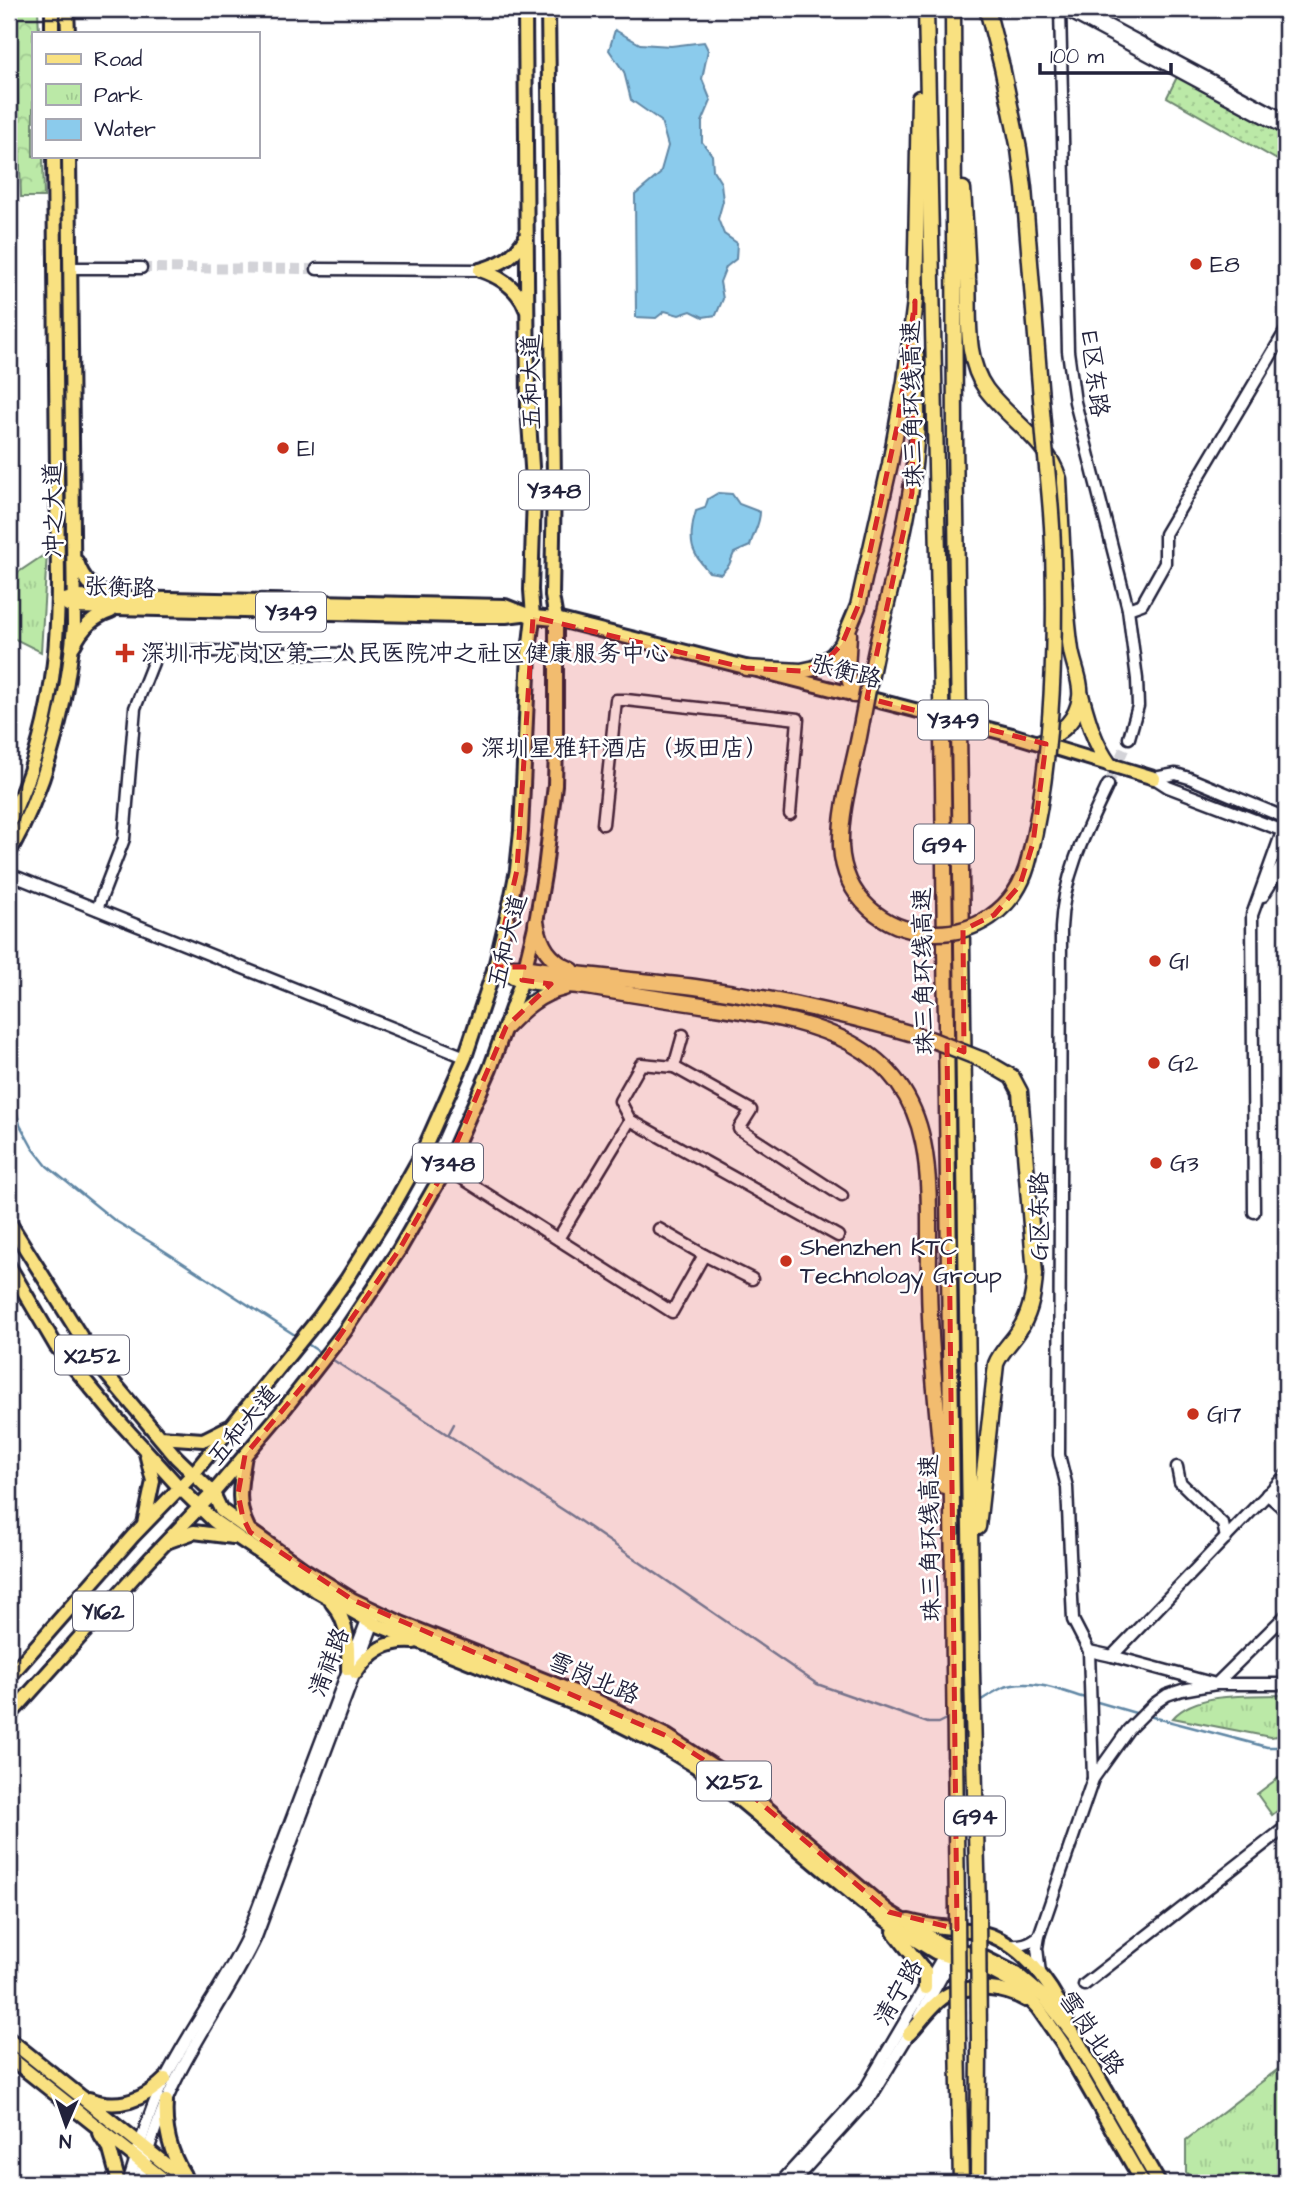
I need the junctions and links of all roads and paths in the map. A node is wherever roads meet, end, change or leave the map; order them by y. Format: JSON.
{"nodes":[{"id":1,"x":52,"y":9,"type":"edge"},
{"id":2,"x":67,"y":9,"type":"edge"},
{"id":3,"x":525,"y":9,"type":"edge"},
{"id":4,"x":548,"y":9,"type":"edge"},
{"id":5,"x":921,"y":9,"type":"edge"},
{"id":6,"x":926,"y":9,"type":"edge"},
{"id":7,"x":954,"y":9,"type":"edge"},
{"id":8,"x":987,"y":9,"type":"edge"},
{"id":9,"x":1061,"y":9,"type":"edge"},
{"id":10,"x":1076,"y":9,"type":"edge"},
{"id":11,"x":52,"y":32,"type":"edge"},
{"id":12,"x":68,"y":32,"type":"edge"},
{"id":13,"x":1286,"y":120,"type":"edge"},
{"id":14,"x":1286,"y":129,"type":"edge"},
{"id":15,"x":54,"y":158,"type":"edge"},
{"id":16,"x":69,"y":158,"type":"edge"},
{"id":17,"x":527,"y":235,"type":"junction"},
{"id":18,"x":71,"y":268,"type":"junction"},
{"id":19,"x":141,"y":268,"type":"tunnel mouth"},
{"id":20,"x":317,"y":270,"type":"tunnel mouth"},
{"id":21,"x":480,"y":270,"type":"junction"},
{"id":22,"x":915,"y":302,"type":"junction"},
{"id":23,"x":527,"y":313,"type":"junction"},
{"id":24,"x":1286,"y":330,"type":"edge"},
{"id":25,"x":75,"y":552,"type":"junction"},
{"id":26,"x":58,"y":602,"type":"junction"},
{"id":27,"x":75,"y":602,"type":"junction"},
{"id":28,"x":123,"y":603,"type":"junction"},
{"id":29,"x":1128,"y":609,"type":"junction"},
{"id":30,"x":529,"y":615,"type":"junction"},
{"id":31,"x":556,"y":619,"type":"junction"},
{"id":32,"x":850,"y":629,"type":"junction"},
{"id":33,"x":72,"y":652,"type":"junction"},
{"id":34,"x":345,"y":654,"type":"dead end"},
{"id":35,"x":746,"y":668,"type":"junction"},
{"id":36,"x":854,"y":695,"type":"junction"},
{"id":37,"x":1081,"y":695,"type":"junction"},
{"id":38,"x":1129,"y":738,"type":"tunnel mouth"},
{"id":39,"x":1040,"y":743,"type":"junction"},
{"id":40,"x":1109,"y":764,"type":"junction"},
{"id":41,"x":1154,"y":778,"type":"junction"},
{"id":42,"x":1108,"y":785,"type":"tunnel mouth"},
{"id":43,"x":790,"y":814,"type":"dead end"},
{"id":44,"x":9,"y":822,"type":"edge"},
{"id":45,"x":604,"y":824,"type":"dead end"},
{"id":46,"x":1285,"y":825,"type":"edge"},
{"id":47,"x":9,"y":853,"type":"edge"},
{"id":48,"x":1286,"y":859,"type":"edge"},
{"id":49,"x":9,"y":874,"type":"edge"},
{"id":50,"x":97,"y":909,"type":"junction"},
{"id":51,"x":1252,"y":915,"type":"junction"},
{"id":52,"x":536,"y":922,"type":"junction"},
{"id":53,"x":495,"y":967,"type":"junction"},
{"id":54,"x":523,"y":973,"type":"junction"},
{"id":55,"x":582,"y":981,"type":"junction"},
{"id":56,"x":721,"y":992,"type":"junction"},
{"id":57,"x":718,"y":1008,"type":"junction"},
{"id":58,"x":506,"y":1027,"type":"junction"},
{"id":59,"x":683,"y":1035,"type":"dead end"},
{"id":60,"x":465,"y":1057,"type":"junction"},
{"id":61,"x":674,"y":1067,"type":"junction"},
{"id":62,"x":630,"y":1119,"type":"junction"},
{"id":63,"x":446,"y":1168,"type":"junction"},
{"id":64,"x":842,"y":1196,"type":"dead end"},
{"id":65,"x":1254,"y":1212,"type":"dead end"},
{"id":66,"x":9,"y":1222,"type":"edge"},
{"id":67,"x":659,"y":1228,"type":"dead end"},
{"id":68,"x":838,"y":1236,"type":"dead end"},
{"id":69,"x":558,"y":1238,"type":"junction"},
{"id":70,"x":704,"y":1255,"type":"junction"},
{"id":71,"x":9,"y":1266,"type":"edge"},
{"id":72,"x":752,"y":1279,"type":"dead end"},
{"id":73,"x":231,"y":1427,"type":"junction"},
{"id":74,"x":160,"y":1437,"type":"junction"},
{"id":75,"x":145,"y":1451,"type":"junction"},
{"id":76,"x":245,"y":1455,"type":"junction"},
{"id":77,"x":1177,"y":1467,"type":"dead end"},
{"id":78,"x":193,"y":1474,"type":"junction"},
{"id":79,"x":1286,"y":1475,"type":"edge"},
{"id":80,"x":179,"y":1488,"type":"junction"},
{"id":81,"x":213,"y":1493,"type":"junction"},
{"id":82,"x":1267,"y":1494,"type":"junction"},
{"id":83,"x":199,"y":1507,"type":"junction"},
{"id":84,"x":1286,"y":1511,"type":"edge"},
{"id":85,"x":144,"y":1524,"type":"junction"},
{"id":86,"x":245,"y":1535,"type":"junction"},
{"id":87,"x":1226,"y":1538,"type":"junction"},
{"id":88,"x":165,"y":1542,"type":"junction"},
{"id":89,"x":971,"y":1594,"type":"junction"},
{"id":90,"x":954,"y":1595,"type":"junction"},
{"id":91,"x":327,"y":1597,"type":"junction"},
{"id":92,"x":1286,"y":1615,"type":"edge"},
{"id":93,"x":373,"y":1618,"type":"junction"},
{"id":94,"x":422,"y":1643,"type":"junction"},
{"id":95,"x":1089,"y":1651,"type":"junction"},
{"id":96,"x":1112,"y":1656,"type":"junction"},
{"id":97,"x":352,"y":1671,"type":"junction"},
{"id":98,"x":9,"y":1676,"type":"edge"},
{"id":99,"x":1216,"y":1684,"type":"junction"},
{"id":100,"x":1286,"y":1684,"type":"edge"},
{"id":101,"x":9,"y":1716,"type":"edge"},
{"id":102,"x":1093,"y":1779,"type":"junction"},
{"id":103,"x":1286,"y":1827,"type":"edge"},
{"id":104,"x":886,"y":1915,"type":"junction"},
{"id":105,"x":1039,"y":1936,"type":"junction"},
{"id":106,"x":1008,"y":1945,"type":"junction"},
{"id":107,"x":950,"y":1954,"type":"junction"},
{"id":108,"x":1040,"y":1974,"type":"junction"},
{"id":109,"x":1084,"y":1985,"type":"dead end"},
{"id":110,"x":925,"y":1988,"type":"junction"},
{"id":111,"x":1038,"y":2008,"type":"junction"},
{"id":112,"x":909,"y":2034,"type":"junction"},
{"id":113,"x":1076,"y":2038,"type":"junction"},
{"id":114,"x":9,"y":2039,"type":"edge"},
{"id":115,"x":9,"y":2057,"type":"edge"},
{"id":116,"x":165,"y":2079,"type":"junction"},
{"id":117,"x":79,"y":2095,"type":"junction"},
{"id":118,"x":166,"y":2101,"type":"junction"},
{"id":119,"x":93,"y":2124,"type":"junction"},
{"id":120,"x":144,"y":2147,"type":"junction"},
{"id":121,"x":140,"y":2161,"type":"junction"},
{"id":122,"x":119,"y":2183,"type":"edge"},
{"id":123,"x":128,"y":2183,"type":"edge"},
{"id":124,"x":138,"y":2183,"type":"edge"},
{"id":125,"x":168,"y":2183,"type":"edge"},
{"id":126,"x":190,"y":2183,"type":"edge"},
{"id":127,"x":780,"y":2183,"type":"edge"},
{"id":128,"x":792,"y":2183,"type":"edge"},
{"id":129,"x":961,"y":2183,"type":"edge"},
{"id":130,"x":978,"y":2183,"type":"edge"},
{"id":131,"x":1143,"y":2183,"type":"edge"},
{"id":132,"x":1159,"y":2183,"type":"edge"}],
"edges":[{"from":1,"to":11,"type":"main road"},
{"from":2,"to":12,"type":"main road"},
{"from":3,"to":17,"type":"main road","name":"五和大道","number":"Y348"},
{"from":4,"to":31,"type":"main road","name":"五和大道","number":"Y348"},
{"from":5,"to":22,"type":"highway"},
{"from":6,"to":90,"type":"highway","name":"珠三角环线高速","number":"G94"},
{"from":7,"to":37,"type":"highway"},
{"from":7,"to":89,"type":"highway","name":"珠三角环线高速","number":"G94"},
{"from":8,"to":22,"type":"highway","bridge":true},
{"from":9,"to":14,"type":"street"},
{"from":9,"to":29,"type":"street","name":"E区东路"},
{"from":10,"to":13,"type":"street"},
{"from":15,"to":26,"type":"main road","name":"冲之大道"},
{"from":16,"to":18,"type":"main road","name":"冲之大道"},
{"from":17,"to":21,"type":"main road"},
{"from":17,"to":23,"type":"main road","name":"五和大道","number":"Y348"},
{"from":18,"to":19,"type":"street"},
{"from":18,"to":25,"type":"main road","name":"冲之大道"},
{"from":20,"to":21,"type":"street"},
{"from":21,"to":23,"type":"main road"},
{"from":22,"to":32,"type":"highway"},
{"from":23,"to":30,"type":"main road","name":"五和大道","number":"Y348"},
{"from":24,"to":29,"type":"street"},
{"from":25,"to":27,"type":"main road","name":"冲之大道"},
{"from":25,"to":28,"type":"main road"},
{"from":26,"to":27,"type":"main road","name":"张衡路","number":"Y349"},
{"from":26,"to":44,"type":"main road","name":"冲之大道"},
{"from":27,"to":28,"type":"main road","name":"张衡路","number":"Y349"},
{"from":27,"to":33,"type":"main road","name":"冲之大道"},
{"from":28,"to":30,"type":"main road","name":"张衡路","number":"Y349"},
{"from":28,"to":33,"type":"main road"},
{"from":29,"to":38,"type":"street","name":"E区东路"},
{"from":30,"to":31,"type":"main road","name":"张衡路","number":"Y349"},
{"from":30,"to":53,"type":"main road","name":"五和大道","number":"Y348"},
{"from":31,"to":35,"type":"main road","name":"张衡路","number":"Y349"},
{"from":31,"to":52,"type":"main road","name":"五和大道","number":"Y348"},
{"from":32,"to":35,"type":"highway"},
{"from":32,"to":36,"type":"highway"},
{"from":33,"to":47,"type":"main road","name":"冲之大道"},
{"from":34,"to":50,"type":"street"},
{"from":35,"to":36,"type":"main road","name":"张衡路","number":"Y349"},
{"from":36,"to":39,"type":"main road","name":"张衡路","number":"Y349","bridge":true},
{"from":37,"to":39,"type":"highway"},
{"from":37,"to":40,"type":"highway"},
{"from":39,"to":40,"type":"main road","name":"张衡路"},
{"from":40,"to":41,"type":"main road","name":"张衡路"},
{"from":41,"to":46,"type":"street"},
{"from":41,"to":46,"type":"street"},
{"from":42,"to":95,"type":"street","name":"G区东路"},
{"from":43,"to":45,"type":"street"},
{"from":46,"to":51,"type":"street"},
{"from":48,"to":51,"type":"street"},
{"from":49,"to":50,"type":"street"},
{"from":50,"to":60,"type":"street"},
{"from":51,"to":65,"type":"street"},
{"from":52,"to":54,"type":"main road","name":"五和大道","number":"Y348"},
{"from":52,"to":55,"type":"highway"},
{"from":53,"to":54,"type":"highway"},
{"from":53,"to":60,"type":"main road","name":"五和大道","number":"Y348"},
{"from":54,"to":55,"type":"highway"},
{"from":54,"to":58,"type":"main road","name":"五和大道","number":"Y348"},
{"from":55,"to":56,"type":"highway"},
{"from":55,"to":57,"type":"highway"},
{"from":55,"to":58,"type":"highway"},
{"from":56,"to":57,"type":"highway"},
{"from":56,"to":89,"type":"highway","bridge":true},
{"from":57,"to":90,"type":"highway"},
{"from":58,"to":63,"type":"main road","name":"五和大道","number":"Y348"},
{"from":59,"to":61,"type":"street"},
{"from":60,"to":73,"type":"main road","name":"五和大道","number":"Y348"},
{"from":61,"to":62,"type":"street"},
{"from":61,"to":64,"type":"street"},
{"from":62,"to":68,"type":"street"},
{"from":62,"to":69,"type":"street"},
{"from":63,"to":69,"type":"street"},
{"from":63,"to":76,"type":"main road","name":"五和大道","number":"Y348"},
{"from":66,"to":74,"type":"main road","name":"雪岗北路","number":"X252"},
{"from":67,"to":70,"type":"street"},
{"from":69,"to":70,"type":"street"},
{"from":70,"to":72,"type":"street"},
{"from":71,"to":75,"type":"main road","name":"雪岗北路","number":"X252"},
{"from":73,"to":74,"type":"main road"},
{"from":73,"to":78,"type":"main road","name":"五和大道","number":"Y348"},
{"from":74,"to":78,"type":"main road","name":"雪岗北路","number":"X252"},
{"from":75,"to":80,"type":"main road","name":"雪岗北路","number":"X252"},
{"from":75,"to":85,"type":"main road"},
{"from":76,"to":81,"type":"main road","name":"五和大道","number":"Y348"},
{"from":76,"to":86,"type":"main road"},
{"from":77,"to":87,"type":"street"},
{"from":78,"to":80,"type":"main road","name":"五和大道","number":"Y162"},
{"from":78,"to":81,"type":"main road","name":"雪岗北路","number":"X252"},
{"from":79,"to":82,"type":"street"},
{"from":80,"to":83,"type":"main road","name":"雪岗北路","number":"X252"},
{"from":80,"to":85,"type":"main road","name":"五和大道","number":"Y162"},
{"from":81,"to":83,"type":"main road","name":"五和大道","number":"Y348"},
{"from":81,"to":86,"type":"main road","name":"雪岗北路","number":"X252"},
{"from":82,"to":84,"type":"street"},
{"from":82,"to":87,"type":"street"},
{"from":83,"to":86,"type":"main road","name":"雪岗北路","number":"X252"},
{"from":83,"to":88,"type":"main road","name":"五和大道","number":"Y162"},
{"from":85,"to":98,"type":"main road","name":"五和大道","number":"Y162"},
{"from":86,"to":88,"type":"main road"},
{"from":86,"to":91,"type":"main road","name":"雪岗北路","number":"X252"},
{"from":86,"to":93,"type":"main road","name":"雪岗北路","number":"X252"},
{"from":87,"to":96,"type":"street"},
{"from":88,"to":101,"type":"main road","name":"五和大道","number":"Y162"},
{"from":89,"to":130,"type":"highway","name":"珠三角环线高速","number":"G94","bridge":true},
{"from":90,"to":129,"type":"highway","name":"珠三角环线高速","number":"G94","bridge":true},
{"from":91,"to":93,"type":"main road","name":"雪岗北路","number":"X252"},
{"from":91,"to":97,"type":"main road"},
{"from":92,"to":99,"type":"street"},
{"from":93,"to":94,"type":"main road","name":"雪岗北路","number":"X252"},
{"from":93,"to":97,"type":"street","name":"清祥路"},
{"from":93,"to":104,"type":"main road","name":"雪岗北路","number":"X252"},
{"from":94,"to":97,"type":"main road"},
{"from":94,"to":104,"type":"main road","name":"雪岗北路","number":"X252"},
{"from":95,"to":96,"type":"street"},
{"from":95,"to":102,"type":"street"},
{"from":96,"to":99,"type":"street"},
{"from":97,"to":116,"type":"street","name":"清祥路"},
{"from":97,"to":118,"type":"street","name":"清祥路"},
{"from":99,"to":100,"type":"street"},
{"from":99,"to":102,"type":"street"},
{"from":102,"to":105,"type":"street"},
{"from":103,"to":109,"type":"street"},
{"from":104,"to":106,"type":"main road"},
{"from":104,"to":107,"type":"main road","name":"雪岗北路","number":"X252"},
{"from":104,"to":110,"type":"main road"},
{"from":105,"to":106,"type":"street"},
{"from":105,"to":108,"type":"street"},
{"from":106,"to":108,"type":"main road"},
{"from":107,"to":110,"type":"street","name":"清宁路"},
{"from":107,"to":111,"type":"main road","name":"雪岗北路","number":"X252"},
{"from":107,"to":112,"type":"street","name":"清宁路"},
{"from":107,"to":113,"type":"main road","name":"雪岗北路","number":"X252"},
{"from":108,"to":113,"type":"main road"},
{"from":110,"to":127,"type":"street","name":"清宁路"},
{"from":111,"to":112,"type":"main road"},
{"from":111,"to":131,"type":"main road","name":"雪岗北路","number":"X252"},
{"from":112,"to":128,"type":"street","name":"清宁路"},
{"from":113,"to":132,"type":"main road","name":"雪岗北路","number":"X252"},
{"from":114,"to":117,"type":"main road"},
{"from":115,"to":119,"type":"main road"},
{"from":116,"to":117,"type":"main road"},
{"from":116,"to":120,"type":"street","name":"清祥路"},
{"from":117,"to":120,"type":"main road"},
{"from":118,"to":120,"type":"street","name":"清祥路"},
{"from":118,"to":126,"type":"main road"},
{"from":119,"to":121,"type":"main road"},
{"from":119,"to":122,"type":"main road"},
{"from":120,"to":121,"type":"street","name":"清祥路"},
{"from":120,"to":126,"type":"main road"},
{"from":121,"to":123,"type":"street","name":"清祥路"},
{"from":121,"to":124,"type":"street","name":"清祥路"},
{"from":121,"to":125,"type":"main road"}]}
